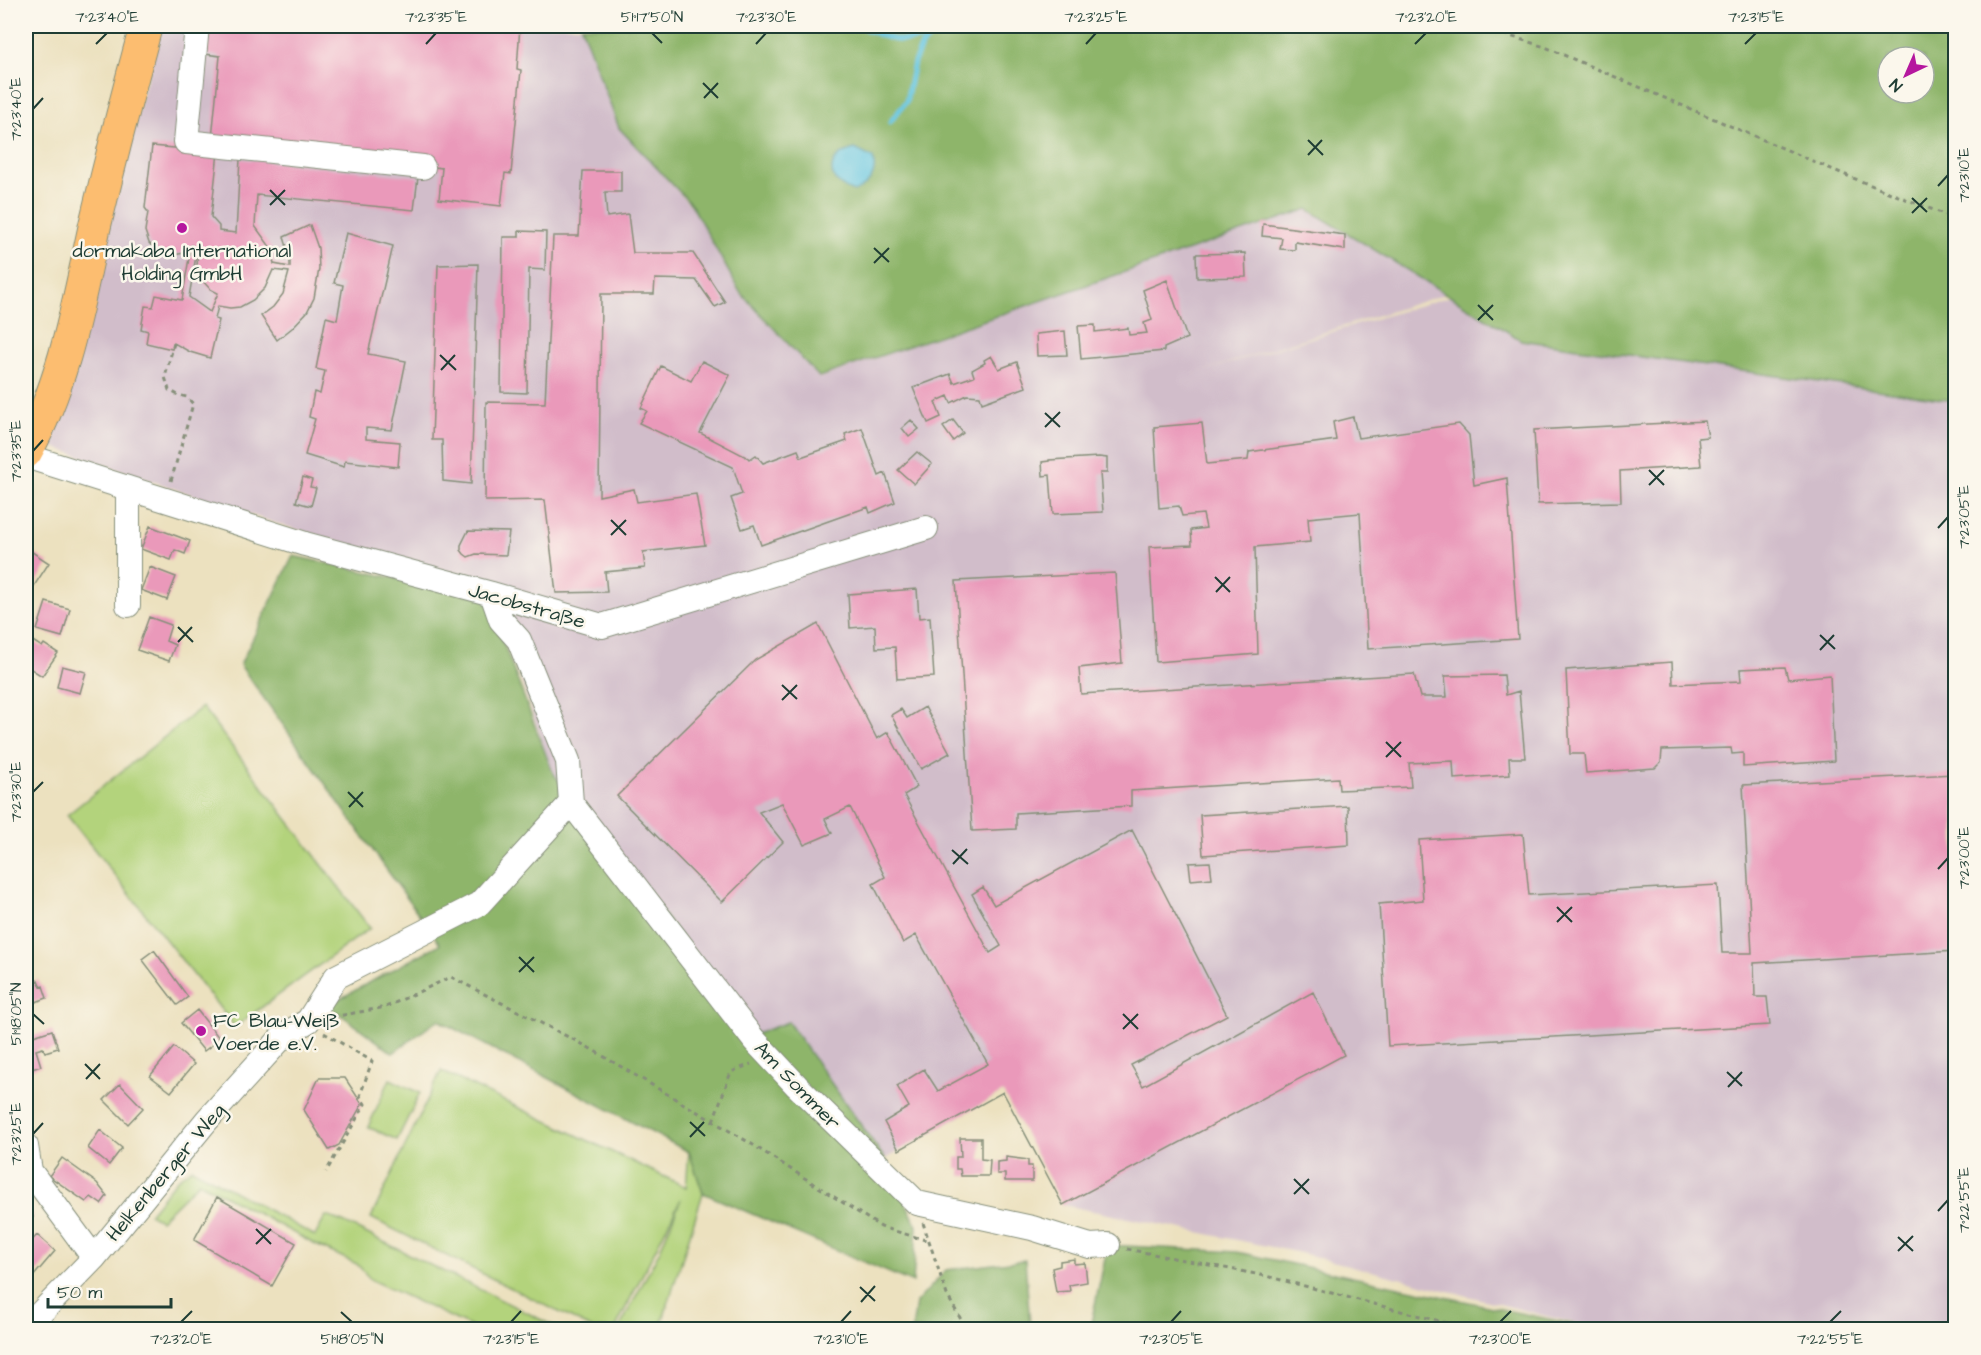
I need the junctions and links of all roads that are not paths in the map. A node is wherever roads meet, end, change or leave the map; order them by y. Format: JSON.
{"nodes":[{"id":1,"x":146,"y":26,"type":"edge"},
{"id":2,"x":197,"y":26,"type":"edge"},
{"id":3,"x":423,"y":167,"type":"dead end"},
{"id":4,"x":26,"y":454,"type":"edge"},
{"id":5,"x":128,"y":488,"type":"junction"},
{"id":6,"x":926,"y":528,"type":"dead end"},
{"id":7,"x":492,"y":594,"type":"junction"},
{"id":8,"x":128,"y":605,"type":"dead end"},
{"id":9,"x":571,"y":802,"type":"junction"},
{"id":10,"x":26,"y":1146,"type":"edge"},
{"id":11,"x":1108,"y":1245,"type":"road end"},
{"id":12,"x":94,"y":1257,"type":"junction"},
{"id":13,"x":26,"y":1328,"type":"edge"}],
"edges":[{"from":1,"to":4,"type":"main road"},
{"from":2,"to":3,"type":"street"},
{"from":4,"to":5,"type":"street","name":"Jacobstraße"},
{"from":5,"to":7,"type":"street","name":"Jacobstraße"},
{"from":5,"to":8,"type":"street"},
{"from":6,"to":7,"type":"street","name":"Jacobstraße"},
{"from":7,"to":9,"type":"street"},
{"from":9,"to":11,"type":"street","name":"Am Sommer"},
{"from":9,"to":12,"type":"street","name":"Helkenberger Weg"},
{"from":10,"to":12,"type":"street"},
{"from":12,"to":13,"type":"street","name":"Helkenberger Weg"}]}
